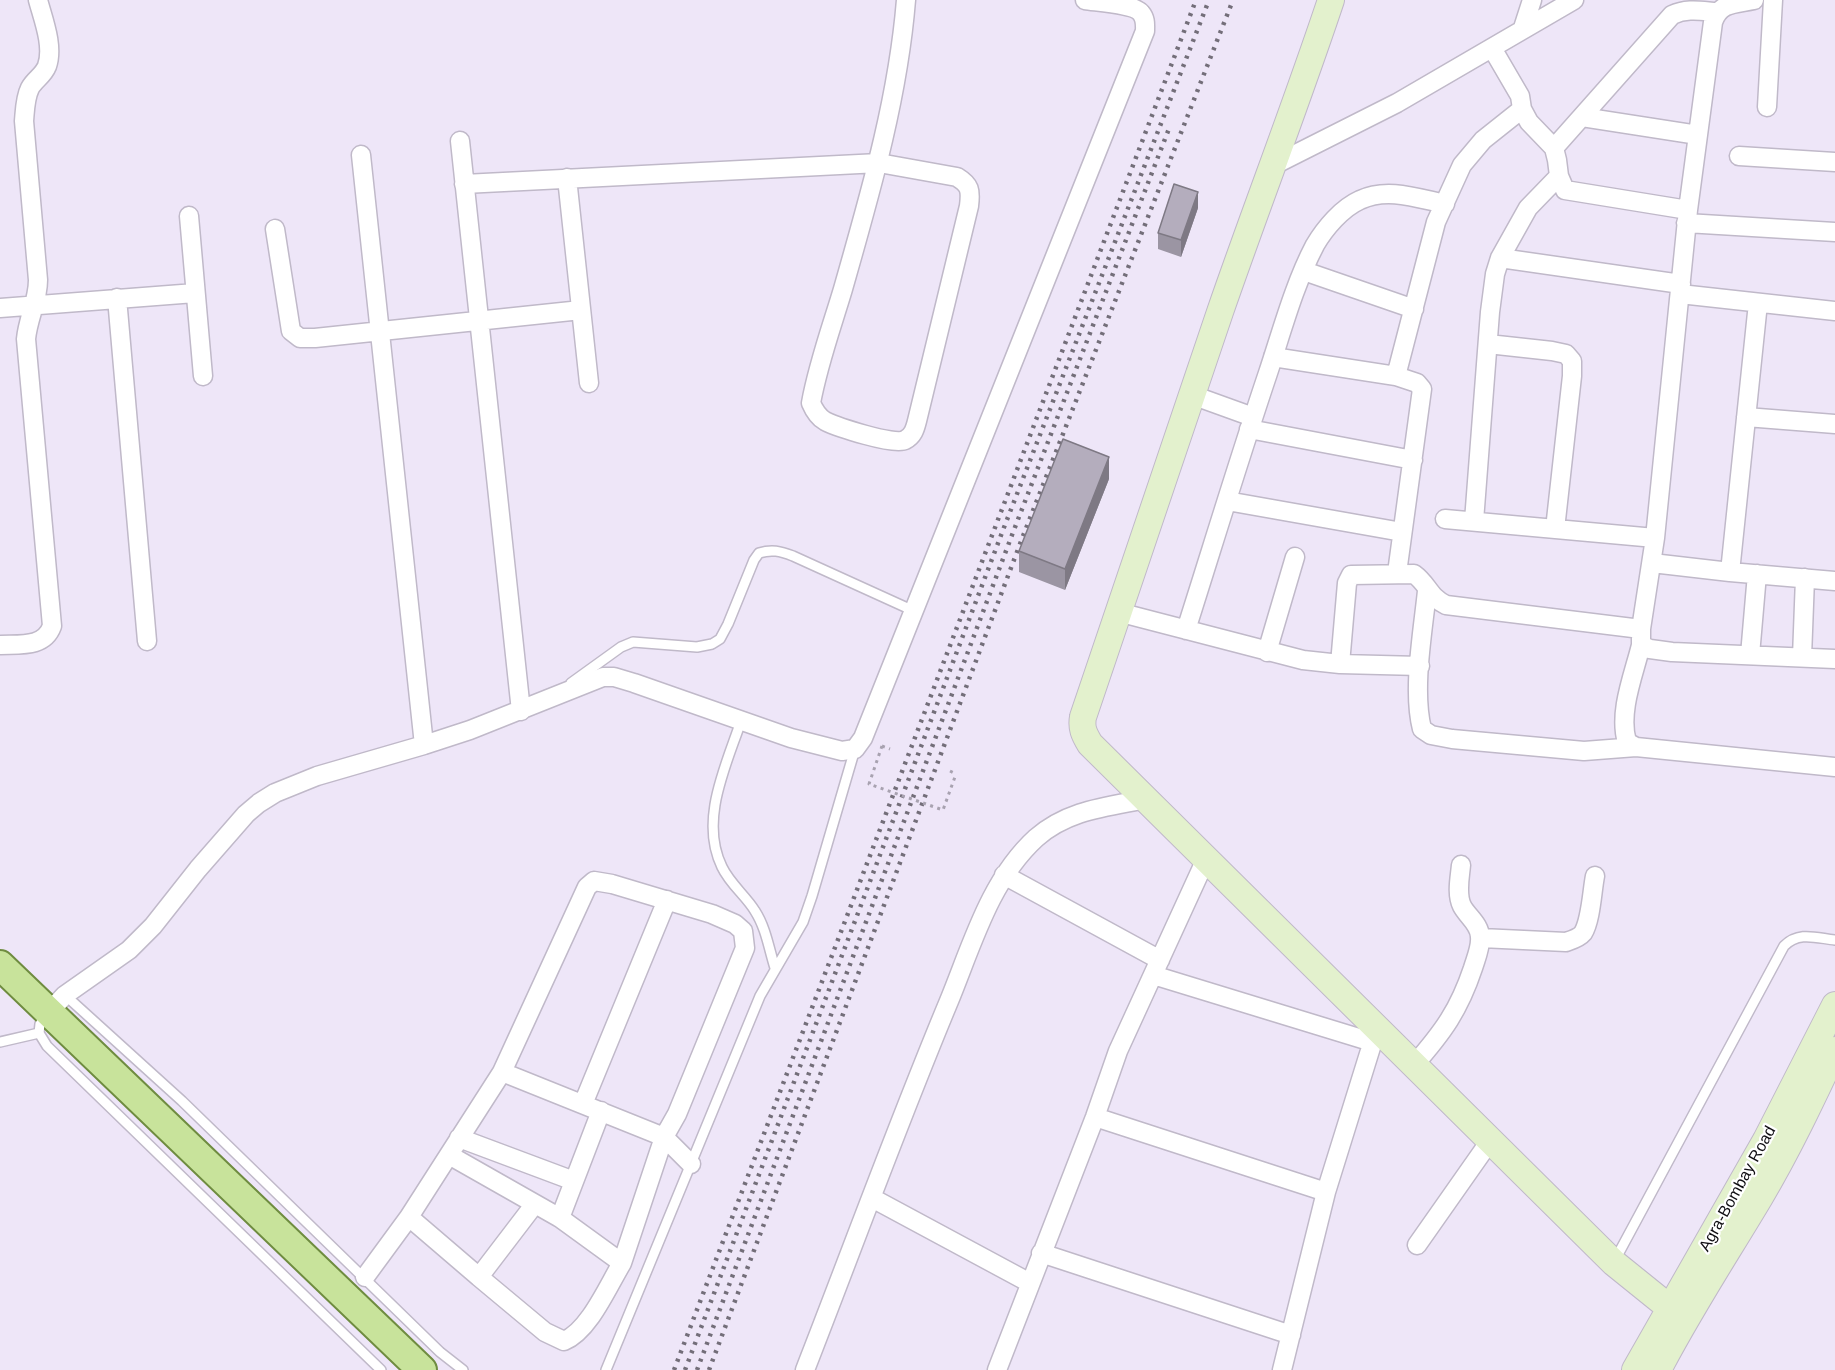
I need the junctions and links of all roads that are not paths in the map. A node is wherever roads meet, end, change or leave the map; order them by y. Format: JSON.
{"nodes":[{"id":1,"x":38,"y":0,"type":"edge"},
{"id":2,"x":906,"y":0,"type":"edge"},
{"id":3,"x":1085,"y":0,"type":"edge"},
{"id":4,"x":1331,"y":0,"type":"edge"},
{"id":5,"x":1532,"y":0,"type":"edge"},
{"id":6,"x":1574,"y":0,"type":"edge"},
{"id":7,"x":1754,"y":0,"type":"edge"},
{"id":8,"x":1773,"y":0,"type":"edge"},
{"id":9,"x":1717,"y":12,"type":"junction"},
{"id":10,"x":1523,"y":28,"type":"junction"},
{"id":11,"x":1492,"y":48,"type":"junction"},
{"id":12,"x":1767,"y":106,"type":"dead end"},
{"id":13,"x":1522,"y":109,"type":"junction"},
{"id":14,"x":1582,"y":117,"type":"junction"},
{"id":15,"x":1698,"y":135,"type":"junction"},
{"id":16,"x":460,"y":141,"type":"dead end"},
{"id":17,"x":1554,"y":148,"type":"junction"},
{"id":18,"x":361,"y":155,"type":"dead end"},
{"id":19,"x":1739,"y":156,"type":"dead end"},
{"id":20,"x":1835,"y":162,"type":"edge"},
{"id":21,"x":879,"y":163,"type":"junction"},
{"id":22,"x":1274,"y":165,"type":"junction"},
{"id":23,"x":1559,"y":176,"type":"junction"},
{"id":24,"x":567,"y":178,"type":"junction"},
{"id":25,"x":464,"y":184,"type":"junction"},
{"id":26,"x":1445,"y":204,"type":"junction"},
{"id":27,"x":189,"y":216,"type":"dead end"},
{"id":28,"x":1687,"y":217,"type":"junction"},
{"id":29,"x":275,"y":229,"type":"dead end"},
{"id":30,"x":1835,"y":232,"type":"edge"},
{"id":31,"x":1500,"y":258,"type":"junction"},
{"id":32,"x":1304,"y":271,"type":"junction"},
{"id":33,"x":1680,"y":289,"type":"junction"},
{"id":34,"x":195,"y":293,"type":"junction"},
{"id":35,"x":117,"y":298,"type":"junction"},
{"id":36,"x":1758,"y":303,"type":"junction"},
{"id":37,"x":35,"y":304,"type":"junction"},
{"id":38,"x":0,"y":308,"type":"edge"},
{"id":39,"x":1414,"y":309,"type":"junction"},
{"id":40,"x":581,"y":310,"type":"junction"},
{"id":41,"x":1835,"y":312,"type":"edge"},
{"id":42,"x":479,"y":321,"type":"junction"},
{"id":43,"x":380,"y":331,"type":"junction"},
{"id":44,"x":1488,"y":344,"type":"junction"},
{"id":45,"x":1273,"y":357,"type":"junction"},
{"id":46,"x":203,"y":376,"type":"dead end"},
{"id":47,"x":1396,"y":376,"type":"junction"},
{"id":48,"x":589,"y":383,"type":"dead end"},
{"id":49,"x":1192,"y":395,"type":"junction"},
{"id":50,"x":1746,"y":417,"type":"junction"},
{"id":51,"x":1251,"y":423,"type":"junction"},
{"id":52,"x":1835,"y":424,"type":"edge"},
{"id":53,"x":1413,"y":460,"type":"junction"},
{"id":54,"x":1227,"y":501,"type":"junction"},
{"id":55,"x":1445,"y":519,"type":"dead end"},
{"id":56,"x":1474,"y":521,"type":"junction"},
{"id":57,"x":1555,"y":528,"type":"junction"},
{"id":58,"x":1402,"y":532,"type":"junction"},
{"id":59,"x":1655,"y":538,"type":"junction"},
{"id":60,"x":1295,"y":557,"type":"dead end"},
{"id":61,"x":1652,"y":563,"type":"junction"},
{"id":62,"x":1730,"y":572,"type":"junction"},
{"id":63,"x":1397,"y":573,"type":"junction"},
{"id":64,"x":1757,"y":574,"type":"junction"},
{"id":65,"x":1805,"y":578,"type":"junction"},
{"id":66,"x":1835,"y":581,"type":"edge"},
{"id":67,"x":1427,"y":591,"type":"junction"},
{"id":68,"x":914,"y":611,"type":"junction"},
{"id":69,"x":1118,"y":612,"type":"junction"},
{"id":70,"x":1186,"y":630,"type":"junction"},
{"id":71,"x":1641,"y":637,"type":"junction"},
{"id":72,"x":147,"y":641,"type":"dead end"},
{"id":73,"x":0,"y":645,"type":"edge"},
{"id":74,"x":1267,"y":652,"type":"junction"},
{"id":75,"x":1750,"y":655,"type":"junction"},
{"id":76,"x":1802,"y":657,"type":"junction"},
{"id":77,"x":1835,"y":659,"type":"edge"},
{"id":78,"x":1340,"y":664,"type":"junction"},
{"id":79,"x":1420,"y":666,"type":"junction"},
{"id":80,"x":552,"y":697,"type":"junction"},
{"id":81,"x":520,"y":711,"type":"junction"},
{"id":82,"x":741,"y":721,"type":"junction"},
{"id":83,"x":424,"y":745,"type":"junction"},
{"id":84,"x":1636,"y":747,"type":"junction"},
{"id":85,"x":855,"y":749,"type":"junction"},
{"id":86,"x":1835,"y":767,"type":"edge"},
{"id":87,"x":1146,"y":799,"type":"junction"},
{"id":88,"x":1206,"y":859,"type":"junction"},
{"id":89,"x":1461,"y":865,"type":"dead end"},
{"id":90,"x":1004,"y":875,"type":"junction"},
{"id":91,"x":1595,"y":876,"type":"dead end"},
{"id":92,"x":667,"y":900,"type":"junction"},
{"id":93,"x":1480,"y":938,"type":"junction"},
{"id":94,"x":1835,"y":940,"type":"edge"},
{"id":95,"x":0,"y":965,"type":"edge"},
{"id":96,"x":775,"y":968,"type":"junction"},
{"id":97,"x":1157,"y":968,"type":"junction"},
{"id":98,"x":1835,"y":1005,"type":"edge"},
{"id":99,"x":51,"y":1014,"type":"junction"},
{"id":100,"x":1375,"y":1035,"type":"junction"},
{"id":101,"x":0,"y":1042,"type":"edge"},
{"id":102,"x":1835,"y":1050,"type":"edge"},
{"id":103,"x":1414,"y":1065,"type":"junction"},
{"id":104,"x":502,"y":1072,"type":"junction"},
{"id":105,"x":583,"y":1104,"type":"junction"},
{"id":106,"x":601,"y":1112,"type":"junction"},
{"id":107,"x":1095,"y":1118,"type":"junction"},
{"id":108,"x":664,"y":1137,"type":"junction"},
{"id":109,"x":459,"y":1138,"type":"junction"},
{"id":110,"x":1490,"y":1141,"type":"junction"},
{"id":111,"x":449,"y":1155,"type":"junction"},
{"id":112,"x":691,"y":1164,"type":"junction"},
{"id":113,"x":574,"y":1181,"type":"junction"},
{"id":114,"x":1326,"y":1192,"type":"junction"},
{"id":115,"x":872,"y":1198,"type":"junction"},
{"id":116,"x":534,"y":1205,"type":"junction"},
{"id":117,"x":409,"y":1216,"type":"junction"},
{"id":118,"x":560,"y":1218,"type":"junction"},
{"id":119,"x":1416,"y":1245,"type":"dead end"},
{"id":120,"x":1041,"y":1253,"type":"junction"},
{"id":121,"x":622,"y":1263,"type":"junction"},
{"id":122,"x":1614,"y":1263,"type":"junction"},
{"id":123,"x":365,"y":1277,"type":"junction"},
{"id":124,"x":478,"y":1277,"type":"junction"},
{"id":125,"x":1030,"y":1283,"type":"junction"},
{"id":126,"x":1678,"y":1313,"type":"junction"},
{"id":127,"x":1291,"y":1335,"type":"junction"},
{"id":128,"x":381,"y":1370,"type":"edge"},
{"id":129,"x":422,"y":1370,"type":"edge"},
{"id":130,"x":463,"y":1370,"type":"edge"},
{"id":131,"x":606,"y":1370,"type":"edge"},
{"id":132,"x":805,"y":1370,"type":"edge"},
{"id":133,"x":997,"y":1370,"type":"edge"},
{"id":134,"x":1282,"y":1370,"type":"edge"},
{"id":135,"x":1635,"y":1370,"type":"edge"},
{"id":136,"x":1658,"y":1370,"type":"edge"}],
"edges":[{"from":1,"to":37,"type":"street"},
{"from":2,"to":21,"type":"street"},
{"from":3,"to":68,"type":"street"},
{"from":4,"to":22,"type":"street"},
{"from":5,"to":10,"type":"street"},
{"from":6,"to":10,"type":"street"},
{"from":7,"to":9,"type":"street"},
{"from":8,"to":12,"type":"street"},
{"from":9,"to":14,"type":"street"},
{"from":9,"to":15,"type":"street"},
{"from":10,"to":11,"type":"street"},
{"from":11,"to":13,"type":"street"},
{"from":11,"to":22,"type":"street"},
{"from":13,"to":17,"type":"street"},
{"from":13,"to":26,"type":"street"},
{"from":14,"to":15,"type":"street"},
{"from":14,"to":17,"type":"street"},
{"from":15,"to":28,"type":"street"},
{"from":16,"to":25,"type":"street"},
{"from":17,"to":23,"type":"street"},
{"from":18,"to":43,"type":"street"},
{"from":19,"to":20,"type":"street"},
{"from":21,"to":21,"type":"street"},
{"from":21,"to":24,"type":"street"},
{"from":22,"to":49,"type":"street"},
{"from":23,"to":28,"type":"street"},
{"from":23,"to":31,"type":"street"},
{"from":24,"to":25,"type":"street"},
{"from":24,"to":40,"type":"street"},
{"from":25,"to":42,"type":"street"},
{"from":26,"to":32,"type":"street"},
{"from":26,"to":39,"type":"street"},
{"from":27,"to":34,"type":"street"},
{"from":28,"to":30,"type":"street"},
{"from":28,"to":33,"type":"street"},
{"from":29,"to":43,"type":"street"},
{"from":31,"to":33,"type":"street"},
{"from":31,"to":44,"type":"street"},
{"from":32,"to":39,"type":"street"},
{"from":32,"to":45,"type":"street"},
{"from":33,"to":36,"type":"street"},
{"from":33,"to":59,"type":"street"},
{"from":34,"to":35,"type":"street"},
{"from":34,"to":46,"type":"street"},
{"from":35,"to":37,"type":"street"},
{"from":35,"to":72,"type":"street"},
{"from":36,"to":41,"type":"street"},
{"from":36,"to":50,"type":"street"},
{"from":37,"to":38,"type":"street"},
{"from":37,"to":73,"type":"street"},
{"from":39,"to":47,"type":"street"},
{"from":40,"to":42,"type":"street"},
{"from":40,"to":48,"type":"street"},
{"from":42,"to":43,"type":"street"},
{"from":42,"to":81,"type":"street"},
{"from":43,"to":83,"type":"street"},
{"from":44,"to":56,"type":"street"},
{"from":44,"to":57,"type":"street"},
{"from":45,"to":47,"type":"street"},
{"from":45,"to":51,"type":"street"},
{"from":47,"to":53,"type":"street"},
{"from":49,"to":51,"type":"street"},
{"from":49,"to":69,"type":"street"},
{"from":50,"to":52,"type":"street"},
{"from":50,"to":62,"type":"street"},
{"from":51,"to":53,"type":"street"},
{"from":51,"to":54,"type":"street"},
{"from":53,"to":58,"type":"street"},
{"from":54,"to":58,"type":"street"},
{"from":54,"to":70,"type":"street"},
{"from":55,"to":56,"type":"street"},
{"from":56,"to":57,"type":"street"},
{"from":57,"to":59,"type":"street"},
{"from":58,"to":63,"type":"street"},
{"from":59,"to":61,"type":"street"},
{"from":60,"to":74,"type":"street"},
{"from":61,"to":62,"type":"street"},
{"from":61,"to":71,"type":"street"},
{"from":62,"to":64,"type":"street"},
{"from":63,"to":67,"type":"street"},
{"from":63,"to":78,"type":"street"},
{"from":64,"to":65,"type":"street"},
{"from":64,"to":75,"type":"street"},
{"from":65,"to":66,"type":"street"},
{"from":65,"to":76,"type":"street"},
{"from":67,"to":71,"type":"street"},
{"from":67,"to":79,"type":"street"},
{"from":68,"to":80,"type":"lane"},
{"from":68,"to":85,"type":"street"},
{"from":69,"to":70,"type":"street"},
{"from":69,"to":87,"type":"street"},
{"from":70,"to":74,"type":"street"},
{"from":71,"to":75,"type":"street"},
{"from":71,"to":84,"type":"street"},
{"from":74,"to":78,"type":"street"},
{"from":75,"to":76,"type":"street"},
{"from":76,"to":77,"type":"street"},
{"from":78,"to":79,"type":"street"},
{"from":79,"to":84,"type":"street"},
{"from":80,"to":81,"type":"street"},
{"from":80,"to":82,"type":"street"},
{"from":81,"to":83,"type":"street"},
{"from":82,"to":85,"type":"street"},
{"from":82,"to":96,"type":"lane"},
{"from":83,"to":99,"type":"street"},
{"from":84,"to":86,"type":"street"},
{"from":85,"to":96,"type":"lane"},
{"from":87,"to":88,"type":"street"},
{"from":87,"to":90,"type":"street"},
{"from":88,"to":97,"type":"street"},
{"from":88,"to":100,"type":"street"},
{"from":89,"to":93,"type":"street"},
{"from":90,"to":97,"type":"street"},
{"from":90,"to":115,"type":"street"},
{"from":91,"to":93,"type":"street"},
{"from":92,"to":104,"type":"street"},
{"from":92,"to":105,"type":"street"},
{"from":92,"to":108,"type":"street"},
{"from":93,"to":103,"type":"street"},
{"from":94,"to":122,"type":"lane"},
{"from":95,"to":99,"type":"main road"},
{"from":96,"to":112,"type":"lane"},
{"from":97,"to":100,"type":"street"},
{"from":97,"to":107,"type":"street"},
{"from":98,"to":126,"type":"street","name":"Agra-Bombay Road"},
{"from":99,"to":101,"type":"lane"},
{"from":99,"to":123,"type":"lane"},
{"from":99,"to":128,"type":"lane"},
{"from":99,"to":129,"type":"main road"},
{"from":100,"to":103,"type":"street"},
{"from":100,"to":114,"type":"street"},
{"from":102,"to":126,"type":"street","name":"Agra-Bombay Road"},
{"from":103,"to":110,"type":"street"},
{"from":104,"to":105,"type":"street"},
{"from":104,"to":109,"type":"street"},
{"from":105,"to":106,"type":"street"},
{"from":106,"to":108,"type":"street"},
{"from":106,"to":113,"type":"street"},
{"from":107,"to":114,"type":"street"},
{"from":107,"to":120,"type":"street"},
{"from":108,"to":112,"type":"street"},
{"from":108,"to":121,"type":"street"},
{"from":109,"to":111,"type":"street"},
{"from":109,"to":113,"type":"street"},
{"from":110,"to":119,"type":"street"},
{"from":110,"to":122,"type":"street"},
{"from":111,"to":116,"type":"street"},
{"from":111,"to":117,"type":"street"},
{"from":112,"to":131,"type":"lane"},
{"from":113,"to":118,"type":"street"},
{"from":114,"to":127,"type":"street"},
{"from":115,"to":125,"type":"street"},
{"from":115,"to":132,"type":"street"},
{"from":116,"to":118,"type":"street"},
{"from":116,"to":124,"type":"street"},
{"from":117,"to":123,"type":"street"},
{"from":117,"to":124,"type":"street"},
{"from":118,"to":121,"type":"street"},
{"from":120,"to":125,"type":"street"},
{"from":120,"to":127,"type":"street"},
{"from":121,"to":124,"type":"street"},
{"from":122,"to":126,"type":"street"},
{"from":123,"to":130,"type":"lane"},
{"from":125,"to":133,"type":"street"},
{"from":126,"to":135,"type":"street","name":"Agra-Bombay Road"},
{"from":126,"to":136,"type":"street","name":"Agra-Bombay Road"},
{"from":127,"to":134,"type":"street"}]}
